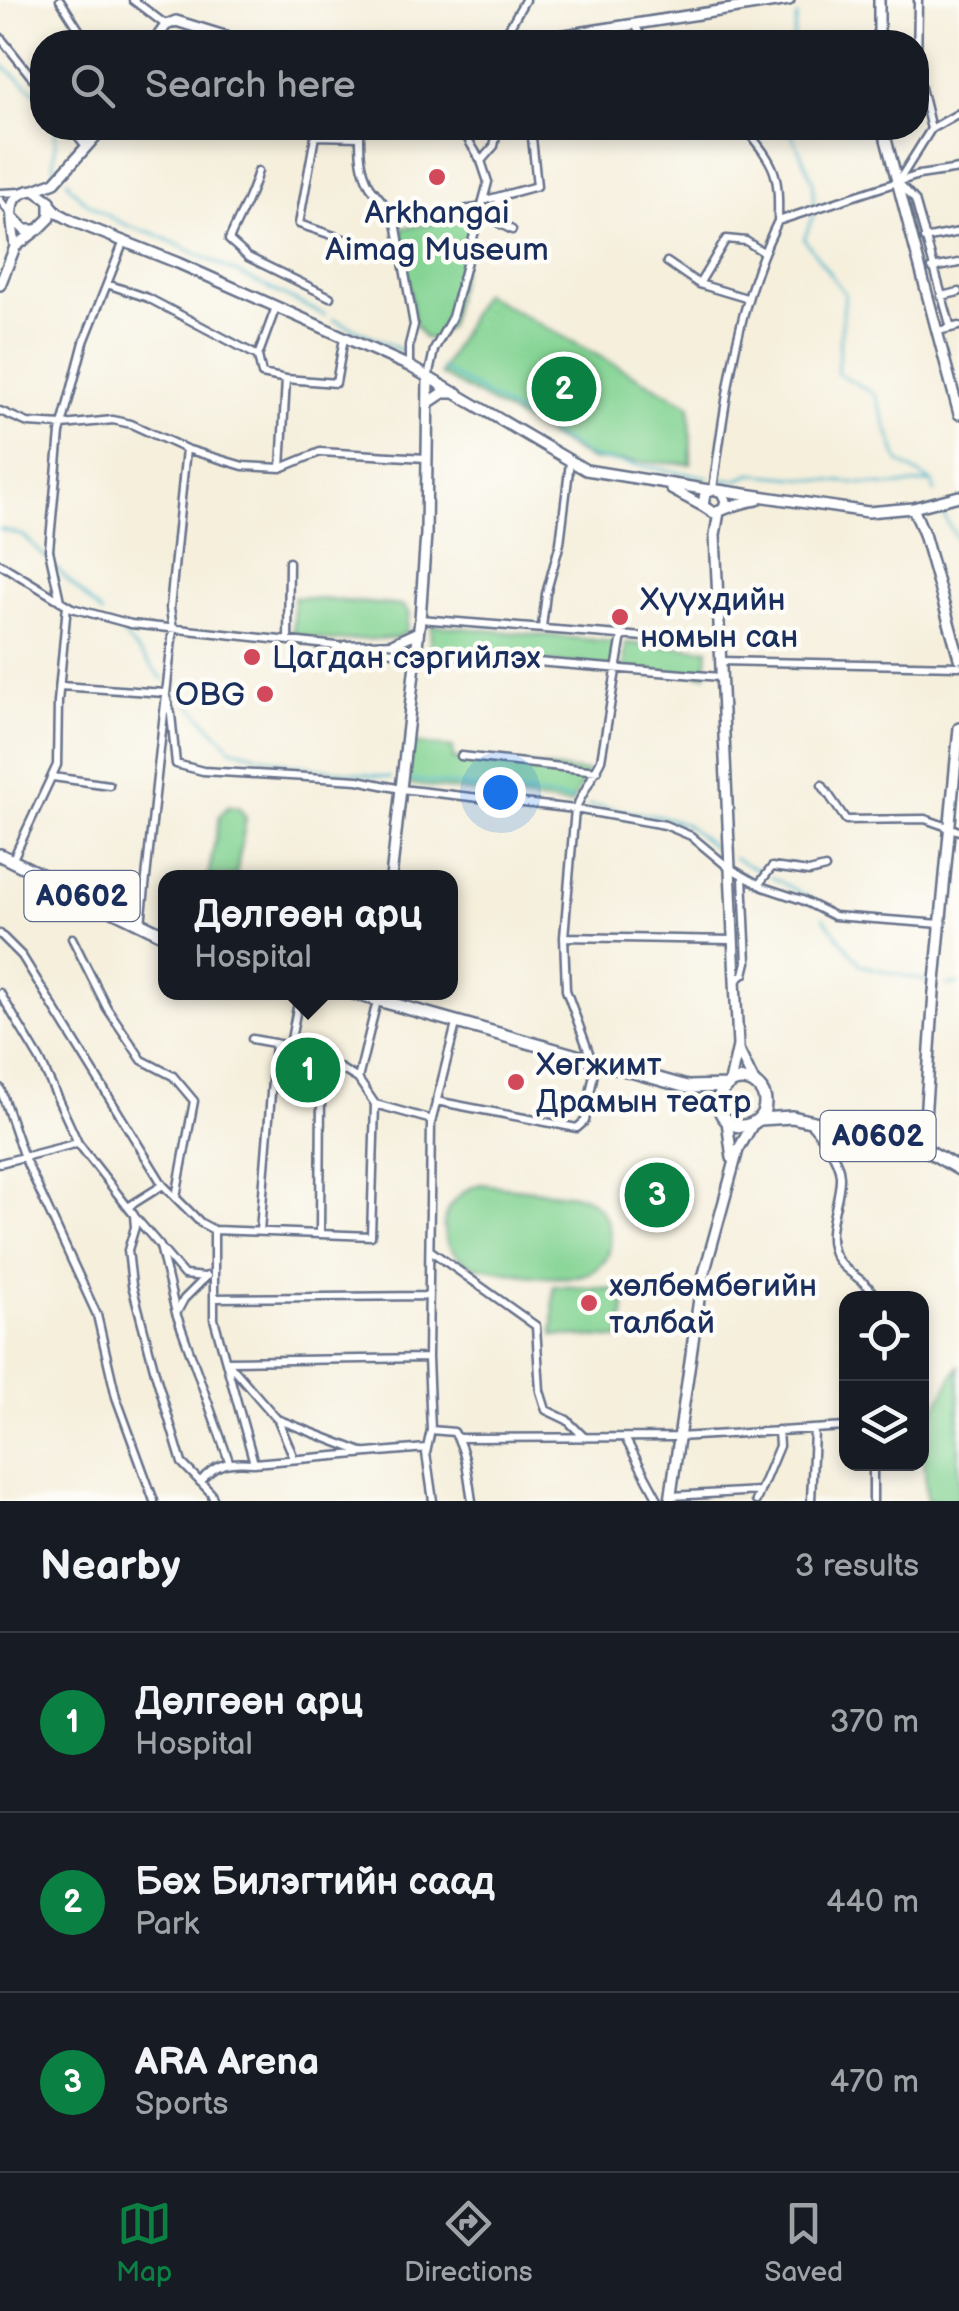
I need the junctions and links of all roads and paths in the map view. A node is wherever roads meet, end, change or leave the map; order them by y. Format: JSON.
{"nodes":[{"id":1,"x":60,"y":0,"type":"edge"},
{"id":2,"x":133,"y":0,"type":"edge"},
{"id":3,"x":525,"y":0,"type":"edge"},
{"id":4,"x":789,"y":0,"type":"edge"},
{"id":5,"x":879,"y":0,"type":"edge"},
{"id":6,"x":918,"y":0,"type":"edge"},
{"id":7,"x":635,"y":24,"type":"junction"},
{"id":8,"x":166,"y":25,"type":"junction"},
{"id":9,"x":79,"y":30,"type":"edge"},
{"id":10,"x":162,"y":30,"type":"edge"},
{"id":11,"x":205,"y":30,"type":"edge"},
{"id":12,"x":509,"y":30,"type":"edge"},
{"id":13,"x":597,"y":30,"type":"edge"},
{"id":14,"x":638,"y":30,"type":"edge"},
{"id":15,"x":879,"y":30,"type":"edge"},
{"id":16,"x":918,"y":30,"type":"edge"},
{"id":17,"x":0,"y":37,"type":"edge"},
{"id":18,"x":30,"y":75,"type":"edge"},
{"id":19,"x":959,"y":113,"type":"edge"},
{"id":20,"x":929,"y":121,"type":"edge"},
{"id":21,"x":931,"y":129,"type":"junction"},
{"id":22,"x":929,"y":132,"type":"edge"},
{"id":23,"x":81,"y":140,"type":"edge"},
{"id":24,"x":93,"y":140,"type":"edge"},
{"id":25,"x":314,"y":140,"type":"edge"},
{"id":26,"x":360,"y":140,"type":"edge"},
{"id":27,"x":469,"y":140,"type":"edge"},
{"id":28,"x":495,"y":140,"type":"edge"},
{"id":29,"x":532,"y":140,"type":"edge"},
{"id":30,"x":755,"y":140,"type":"edge"},
{"id":31,"x":886,"y":140,"type":"edge"},
{"id":32,"x":924,"y":140,"type":"edge"},
{"id":33,"x":87,"y":148,"type":"junction"},
{"id":34,"x":482,"y":161,"type":"junction"},
{"id":35,"x":959,"y":169,"type":"edge"},
{"id":36,"x":258,"y":172,"type":"dead end"},
{"id":37,"x":56,"y":182,"type":"junction"},
{"id":38,"x":898,"y":182,"type":"junction"},
{"id":39,"x":34,"y":190,"type":"junction"},
{"id":40,"x":22,"y":192,"type":"junction"},
{"id":41,"x":0,"y":197,"type":"edge"},
{"id":42,"x":499,"y":197,"type":"junction"},
{"id":43,"x":486,"y":200,"type":"junction"},
{"id":44,"x":50,"y":203,"type":"junction"},
{"id":45,"x":481,"y":211,"type":"junction"},
{"id":46,"x":12,"y":216,"type":"junction"},
{"id":47,"x":395,"y":219,"type":"junction"},
{"id":48,"x":75,"y":222,"type":"junction"},
{"id":49,"x":778,"y":222,"type":"junction"},
{"id":50,"x":40,"y":229,"type":"junction"},
{"id":51,"x":512,"y":230,"type":"dead end"},
{"id":52,"x":959,"y":232,"type":"edge"},
{"id":53,"x":924,"y":239,"type":"junction"},
{"id":54,"x":124,"y":241,"type":"junction"},
{"id":55,"x":16,"y":247,"type":"junction"},
{"id":56,"x":379,"y":251,"type":"dead end"},
{"id":57,"x":763,"y":252,"type":"junction"},
{"id":58,"x":667,"y":262,"type":"dead end"},
{"id":59,"x":959,"y":263,"type":"edge"},
{"id":60,"x":932,"y":268,"type":"junction"},
{"id":61,"x":106,"y":284,"type":"junction"},
{"id":62,"x":698,"y":284,"type":"junction"},
{"id":63,"x":0,"y":285,"type":"edge"},
{"id":64,"x":959,"y":292,"type":"edge"},
{"id":65,"x":940,"y":296,"type":"junction"},
{"id":66,"x":330,"y":297,"type":"dead end"},
{"id":67,"x":746,"y":298,"type":"junction"},
{"id":68,"x":276,"y":306,"type":"junction"},
{"id":69,"x":955,"y":327,"type":"edge"},
{"id":70,"x":938,"y":331,"type":"junction"},
{"id":71,"x":344,"y":336,"type":"junction"},
{"id":72,"x":258,"y":356,"type":"junction"},
{"id":73,"x":409,"y":366,"type":"junction"},
{"id":74,"x":428,"y":378,"type":"junction"},
{"id":75,"x":286,"y":379,"type":"junction"},
{"id":76,"x":458,"y":392,"type":"junction"},
{"id":77,"x":428,"y":403,"type":"junction"},
{"id":78,"x":0,"y":412,"type":"edge"},
{"id":79,"x":959,"y":414,"type":"edge"},
{"id":80,"x":64,"y":425,"type":"junction"},
{"id":81,"x":186,"y":449,"type":"junction"},
{"id":82,"x":426,"y":458,"type":"junction"},
{"id":83,"x":570,"y":461,"type":"junction"},
{"id":84,"x":281,"y":468,"type":"junction"},
{"id":85,"x":659,"y":484,"type":"junction"},
{"id":86,"x":713,"y":490,"type":"junction"},
{"id":87,"x":959,"y":496,"type":"edge"},
{"id":88,"x":770,"y":498,"type":"junction"},
{"id":89,"x":704,"y":508,"type":"junction"},
{"id":90,"x":913,"y":508,"type":"junction"},
{"id":91,"x":721,"y":511,"type":"junction"},
{"id":92,"x":715,"y":536,"type":"junction"},
{"id":93,"x":289,"y":562,"type":"dead end"},
{"id":94,"x":0,"y":564,"type":"edge"},
{"id":95,"x":64,"y":603,"type":"junction"},
{"id":96,"x":420,"y":619,"type":"junction"},
{"id":97,"x":542,"y":628,"type":"junction"},
{"id":98,"x":174,"y":630,"type":"junction"},
{"id":99,"x":418,"y":632,"type":"junction"},
{"id":100,"x":622,"y":635,"type":"junction"},
{"id":101,"x":288,"y":640,"type":"junction"},
{"id":102,"x":394,"y":643,"type":"junction"},
{"id":103,"x":720,"y":644,"type":"junction"},
{"id":104,"x":334,"y":647,"type":"junction"},
{"id":105,"x":416,"y":652,"type":"junction"},
{"id":106,"x":720,"y":661,"type":"junction"},
{"id":107,"x":959,"y":662,"type":"edge"},
{"id":108,"x":616,"y":670,"type":"junction"},
{"id":109,"x":720,"y":677,"type":"junction"},
{"id":110,"x":60,"y":686,"type":"junction"},
{"id":111,"x":165,"y":693,"type":"junction"},
{"id":112,"x":959,"y":728,"type":"edge"},
{"id":113,"x":461,"y":756,"type":"dead end"},
{"id":114,"x":598,"y":771,"type":"junction"},
{"id":115,"x":53,"y":776,"type":"junction"},
{"id":116,"x":110,"y":785,"type":"dead end"},
{"id":117,"x":822,"y":785,"type":"dead end"},
{"id":118,"x":401,"y":789,"type":"junction"},
{"id":119,"x":575,"y":809,"type":"junction"},
{"id":120,"x":955,"y":830,"type":"edge"},
{"id":121,"x":6,"y":858,"type":"edge"},
{"id":122,"x":728,"y":867,"type":"junction"},
{"id":123,"x":825,"y":868,"type":"dead end"},
{"id":124,"x":392,"y":870,"type":"edge"},
{"id":125,"x":743,"y":876,"type":"junction"},
{"id":126,"x":758,"y":884,"type":"junction"},
{"id":127,"x":940,"y":924,"type":"junction"},
{"id":128,"x":141,"y":925,"type":"junction"},
{"id":129,"x":158,"y":932,"type":"edge"},
{"id":130,"x":0,"y":934,"type":"edge"},
{"id":131,"x":564,"y":937,"type":"junction"},
{"id":132,"x":72,"y":938,"type":"dead end"},
{"id":133,"x":732,"y":940,"type":"junction"},
{"id":134,"x":734,"y":982,"type":"junction"},
{"id":135,"x":0,"y":993,"type":"edge"},
{"id":136,"x":299,"y":1000,"type":"edge"},
{"id":137,"x":377,"y":1000,"type":"edge"},
{"id":138,"x":387,"y":1000,"type":"edge"},
{"id":139,"x":456,"y":1022,"type":"junction"},
{"id":140,"x":252,"y":1039,"type":"dead end"},
{"id":141,"x":275,"y":1043,"type":"junction"},
{"id":142,"x":290,"y":1046,"type":"junction"},
{"id":143,"x":738,"y":1046,"type":"junction"},
{"id":144,"x":594,"y":1060,"type":"junction"},
{"id":145,"x":328,"y":1061,"type":"junction"},
{"id":146,"x":358,"y":1079,"type":"junction"},
{"id":147,"x":728,"y":1084,"type":"junction"},
{"id":148,"x":755,"y":1084,"type":"junction"},
{"id":149,"x":687,"y":1087,"type":"junction"},
{"id":150,"x":0,"y":1088,"type":"edge"},
{"id":151,"x":764,"y":1097,"type":"junction"},
{"id":152,"x":436,"y":1101,"type":"junction"},
{"id":153,"x":375,"y":1104,"type":"junction"},
{"id":154,"x":719,"y":1108,"type":"junction"},
{"id":155,"x":4,"y":1110,"type":"edge"},
{"id":156,"x":792,"y":1117,"type":"junction"},
{"id":157,"x":432,"y":1120,"type":"junction"},
{"id":158,"x":756,"y":1121,"type":"junction"},
{"id":159,"x":808,"y":1121,"type":"junction"},
{"id":160,"x":727,"y":1122,"type":"junction"},
{"id":161,"x":78,"y":1143,"type":"junction"},
{"id":162,"x":920,"y":1146,"type":"junction"},
{"id":163,"x":23,"y":1155,"type":"junction"},
{"id":164,"x":0,"y":1163,"type":"edge"},
{"id":165,"x":959,"y":1169,"type":"edge"},
{"id":166,"x":732,"y":1170,"type":"junction"},
{"id":167,"x":163,"y":1185,"type":"junction"},
{"id":168,"x":176,"y":1198,"type":"junction"},
{"id":169,"x":128,"y":1207,"type":"junction"},
{"id":170,"x":134,"y":1215,"type":"junction"},
{"id":171,"x":214,"y":1230,"type":"junction"},
{"id":172,"x":260,"y":1231,"type":"junction"},
{"id":173,"x":320,"y":1232,"type":"junction"},
{"id":174,"x":160,"y":1246,"type":"junction"},
{"id":175,"x":430,"y":1250,"type":"junction"},
{"id":176,"x":213,"y":1270,"type":"junction"},
{"id":177,"x":205,"y":1277,"type":"junction"},
{"id":178,"x":873,"y":1291,"type":"edge"},
{"id":179,"x":429,"y":1296,"type":"junction"},
{"id":180,"x":214,"y":1298,"type":"junction"},
{"id":181,"x":176,"y":1313,"type":"junction"},
{"id":182,"x":428,"y":1358,"type":"junction"},
{"id":183,"x":226,"y":1361,"type":"junction"},
{"id":184,"x":277,"y":1419,"type":"junction"},
{"id":185,"x":839,"y":1428,"type":"edge"},
{"id":186,"x":430,"y":1430,"type":"junction"},
{"id":187,"x":778,"y":1430,"type":"junction"},
{"id":188,"x":814,"y":1431,"type":"junction"},
{"id":189,"x":678,"y":1436,"type":"junction"},
{"id":190,"x":458,"y":1438,"type":"junction"},
{"id":191,"x":585,"y":1438,"type":"junction"},
{"id":192,"x":625,"y":1438,"type":"junction"},
{"id":193,"x":426,"y":1448,"type":"junction"},
{"id":194,"x":365,"y":1453,"type":"junction"},
{"id":195,"x":294,"y":1458,"type":"junction"},
{"id":196,"x":229,"y":1461,"type":"junction"},
{"id":197,"x":254,"y":1463,"type":"junction"},
{"id":198,"x":873,"y":1471,"type":"edge"},
{"id":199,"x":200,"y":1482,"type":"junction"},
{"id":200,"x":760,"y":1491,"type":"junction"},
{"id":201,"x":666,"y":1500,"type":"edge"},
{"id":202,"x":154,"y":1501,"type":"edge"},
{"id":203,"x":214,"y":1501,"type":"edge"},
{"id":204,"x":433,"y":1501,"type":"edge"},
{"id":205,"x":472,"y":1501,"type":"edge"},
{"id":206,"x":756,"y":1501,"type":"edge"},
{"id":207,"x":811,"y":1501,"type":"edge"},
{"id":208,"x":874,"y":1501,"type":"edge"}],
"edges":[{"from":1,"to":9,"type":"street"},
{"from":2,"to":8,"type":"street"},
{"from":3,"to":12,"type":"street"},
{"from":4,"to":7,"type":"street"},
{"from":5,"to":15,"type":"street"},
{"from":6,"to":16,"type":"street"},
{"from":7,"to":13,"type":"street"},
{"from":7,"to":14,"type":"street"},
{"from":8,"to":10,"type":"street"},
{"from":8,"to":11,"type":"street"},
{"from":17,"to":18,"type":"street"},
{"from":19,"to":21,"type":"street"},
{"from":20,"to":21,"type":"street"},
{"from":21,"to":22,"type":"street"},
{"from":23,"to":33,"type":"street"},
{"from":24,"to":33,"type":"street"},
{"from":25,"to":56,"type":"street"},
{"from":26,"to":47,"type":"street"},
{"from":27,"to":34,"type":"street"},
{"from":28,"to":34,"type":"street"},
{"from":29,"to":42,"type":"street"},
{"from":30,"to":49,"type":"street"},
{"from":31,"to":38,"type":"street"},
{"from":32,"to":38,"type":"street"},
{"from":33,"to":37,"type":"street"},
{"from":34,"to":43,"type":"street"},
{"from":35,"to":38,"type":"street"},
{"from":36,"to":66,"type":"street"},
{"from":37,"to":39,"type":"street"},
{"from":37,"to":44,"type":"street"},
{"from":38,"to":49,"type":"street"},
{"from":38,"to":53,"type":"street"},
{"from":38,"to":70,"type":"street"},
{"from":39,"to":40,"type":"street"},
{"from":39,"to":44,"type":"street"},
{"from":40,"to":41,"type":"street"},
{"from":40,"to":46,"type":"street"},
{"from":41,"to":46,"type":"street"},
{"from":42,"to":43,"type":"street"},
{"from":42,"to":51,"type":"street"},
{"from":43,"to":45,"type":"street"},
{"from":44,"to":48,"type":"street"},
{"from":44,"to":50,"type":"street"},
{"from":45,"to":47,"type":"street"},
{"from":45,"to":74,"type":"street"},
{"from":46,"to":50,"type":"street"},
{"from":46,"to":55,"type":"street"},
{"from":47,"to":73,"type":"street"},
{"from":48,"to":50,"type":"street"},
{"from":48,"to":54,"type":"street"},
{"from":49,"to":57,"type":"street"},
{"from":50,"to":55,"type":"street"},
{"from":52,"to":53,"type":"street"},
{"from":53,"to":60,"type":"street"},
{"from":54,"to":61,"type":"street"},
{"from":54,"to":68,"type":"street"},
{"from":55,"to":63,"type":"street"},
{"from":57,"to":62,"type":"street"},
{"from":57,"to":67,"type":"street"},
{"from":58,"to":62,"type":"street"},
{"from":59,"to":60,"type":"street"},
{"from":60,"to":65,"type":"street"},
{"from":61,"to":72,"type":"street"},
{"from":61,"to":80,"type":"street"},
{"from":62,"to":67,"type":"street"},
{"from":64,"to":65,"type":"street"},
{"from":65,"to":69,"type":"street"},
{"from":67,"to":86,"type":"street"},
{"from":68,"to":71,"type":"street"},
{"from":68,"to":72,"type":"street"},
{"from":69,"to":70,"type":"street"},
{"from":70,"to":79,"type":"street"},
{"from":71,"to":73,"type":"street"},
{"from":71,"to":75,"type":"street"},
{"from":72,"to":75,"type":"street"},
{"from":73,"to":74,"type":"street"},
{"from":74,"to":76,"type":"street"},
{"from":74,"to":77,"type":"street"},
{"from":75,"to":84,"type":"street"},
{"from":76,"to":77,"type":"street"},
{"from":76,"to":83,"type":"street"},
{"from":77,"to":82,"type":"street"},
{"from":78,"to":80,"type":"street"},
{"from":80,"to":81,"type":"street"},
{"from":80,"to":95,"type":"street"},
{"from":81,"to":84,"type":"street"},
{"from":81,"to":98,"type":"street"},
{"from":82,"to":84,"type":"street"},
{"from":82,"to":96,"type":"street"},
{"from":83,"to":85,"type":"street"},
{"from":83,"to":97,"type":"street"},
{"from":85,"to":86,"type":"street"},
{"from":85,"to":89,"type":"street"},
{"from":86,"to":88,"type":"street"},
{"from":86,"to":89,"type":"street"},
{"from":86,"to":91,"type":"street"},
{"from":87,"to":90,"type":"street"},
{"from":88,"to":90,"type":"street"},
{"from":88,"to":91,"type":"street"},
{"from":89,"to":91,"type":"street"},
{"from":89,"to":92,"type":"street"},
{"from":90,"to":107,"type":"street"},
{"from":91,"to":92,"type":"street"},
{"from":92,"to":103,"type":"street"},
{"from":93,"to":101,"type":"street"},
{"from":94,"to":95,"type":"street"},
{"from":95,"to":98,"type":"street"},
{"from":95,"to":110,"type":"street"},
{"from":96,"to":97,"type":"street"},
{"from":96,"to":99,"type":"street"},
{"from":97,"to":100,"type":"street"},
{"from":98,"to":101,"type":"street"},
{"from":98,"to":111,"type":"street"},
{"from":99,"to":102,"type":"street"},
{"from":99,"to":105,"type":"street"},
{"from":100,"to":103,"type":"street"},
{"from":100,"to":108,"type":"street"},
{"from":101,"to":104,"type":"street"},
{"from":102,"to":104,"type":"street"},
{"from":102,"to":105,"type":"street"},
{"from":103,"to":106,"type":"street"},
{"from":104,"to":105,"type":"street"},
{"from":105,"to":108,"type":"street"},
{"from":105,"to":118,"type":"street"},
{"from":106,"to":107,"type":"street"},
{"from":106,"to":109,"type":"street"},
{"from":108,"to":109,"type":"street"},
{"from":108,"to":114,"type":"street"},
{"from":109,"to":122,"type":"street"},
{"from":110,"to":111,"type":"street"},
{"from":110,"to":115,"type":"street"},
{"from":111,"to":118,"type":"street"},
{"from":111,"to":128,"type":"street"},
{"from":112,"to":120,"type":"street"},
{"from":113,"to":114,"type":"street"},
{"from":114,"to":119,"type":"street"},
{"from":115,"to":116,"type":"street"},
{"from":115,"to":121,"type":"street"},
{"from":117,"to":120,"type":"street"},
{"from":118,"to":119,"type":"street"},
{"from":118,"to":124,"type":"street"},
{"from":119,"to":122,"type":"street"},
{"from":119,"to":131,"type":"street"},
{"from":120,"to":127,"type":"street"},
{"from":121,"to":128,"type":"highway","number":"A0602"},
{"from":122,"to":125,"type":"street"},
{"from":122,"to":133,"type":"street"},
{"from":123,"to":126,"type":"street"},
{"from":125,"to":126,"type":"street"},
{"from":125,"to":134,"type":"street"},
{"from":126,"to":127,"type":"street"},
{"from":127,"to":162,"type":"street"},
{"from":128,"to":129,"type":"highway","number":"A0602"},
{"from":130,"to":167,"type":"street"},
{"from":131,"to":133,"type":"street"},
{"from":131,"to":144,"type":"street"},
{"from":132,"to":168,"type":"street"},
{"from":133,"to":134,"type":"street"},
{"from":134,"to":143,"type":"street"},
{"from":135,"to":161,"type":"street"},
{"from":136,"to":142,"type":"street"},
{"from":137,"to":146,"type":"street"},
{"from":138,"to":139,"type":"highway"},
{"from":139,"to":144,"type":"highway"},
{"from":139,"to":152,"type":"street"},
{"from":140,"to":141,"type":"street"},
{"from":141,"to":142,"type":"street"},
{"from":141,"to":172,"type":"street"},
{"from":142,"to":145,"type":"street"},
{"from":143,"to":147,"type":"street"},
{"from":143,"to":148,"type":"street"},
{"from":144,"to":149,"type":"highway"},
{"from":144,"to":152,"type":"street"},
{"from":145,"to":146,"type":"street"},
{"from":145,"to":173,"type":"street"},
{"from":146,"to":153,"type":"street"},
{"from":147,"to":148,"type":"highway"},
{"from":147,"to":149,"type":"highway"},
{"from":147,"to":154,"type":"highway"},
{"from":148,"to":151,"type":"highway","number":"A0602"},
{"from":149,"to":154,"type":"highway"},
{"from":150,"to":155,"type":"street"},
{"from":151,"to":156,"type":"highway","number":"A0602"},
{"from":151,"to":158,"type":"highway"},
{"from":152,"to":157,"type":"street"},
{"from":153,"to":157,"type":"street"},
{"from":153,"to":173,"type":"street"},
{"from":154,"to":160,"type":"highway"},
{"from":155,"to":163,"type":"street"},
{"from":156,"to":158,"type":"highway","number":"A0602"},
{"from":156,"to":159,"type":"highway","number":"A0602"},
{"from":157,"to":175,"type":"street"},
{"from":158,"to":160,"type":"highway","number":"A0602"},
{"from":158,"to":166,"type":"street"},
{"from":159,"to":162,"type":"highway","number":"A0602"},
{"from":159,"to":178,"type":"street"},
{"from":160,"to":166,"type":"street"},
{"from":161,"to":163,"type":"street"},
{"from":161,"to":169,"type":"street"},
{"from":162,"to":165,"type":"highway","number":"A0602"},
{"from":163,"to":164,"type":"street"},
{"from":163,"to":202,"type":"street"},
{"from":166,"to":189,"type":"street"},
{"from":167,"to":168,"type":"street"},
{"from":167,"to":169,"type":"street"},
{"from":168,"to":171,"type":"street"},
{"from":169,"to":170,"type":"street"},
{"from":170,"to":174,"type":"street"},
{"from":170,"to":199,"type":"street"},
{"from":171,"to":172,"type":"street"},
{"from":171,"to":176,"type":"street"},
{"from":172,"to":173,"type":"street"},
{"from":174,"to":177,"type":"street"},
{"from":174,"to":181,"type":"street"},
{"from":175,"to":179,"type":"street"},
{"from":175,"to":191,"type":"street"},
{"from":176,"to":177,"type":"street"},
{"from":176,"to":180,"type":"street"},
{"from":177,"to":181,"type":"street"},
{"from":179,"to":180,"type":"street"},
{"from":179,"to":182,"type":"street"},
{"from":180,"to":183,"type":"street"},
{"from":181,"to":196,"type":"street"},
{"from":182,"to":183,"type":"street"},
{"from":182,"to":186,"type":"street"},
{"from":183,"to":184,"type":"street"},
{"from":183,"to":197,"type":"street"},
{"from":184,"to":194,"type":"street"},
{"from":184,"to":195,"type":"street"},
{"from":185,"to":188,"type":"street"},
{"from":186,"to":190,"type":"street"},
{"from":186,"to":193,"type":"street"},
{"from":187,"to":188,"type":"street"},
{"from":187,"to":189,"type":"street"},
{"from":187,"to":200,"type":"street"},
{"from":188,"to":207,"type":"street"},
{"from":189,"to":192,"type":"street"},
{"from":189,"to":201,"type":"street"},
{"from":190,"to":191,"type":"street"},
{"from":190,"to":205,"type":"street"},
{"from":191,"to":192,"type":"street"},
{"from":192,"to":201,"type":"street"},
{"from":193,"to":194,"type":"street"},
{"from":193,"to":204,"type":"street"},
{"from":194,"to":195,"type":"street"},
{"from":195,"to":197,"type":"street"},
{"from":196,"to":197,"type":"street"},
{"from":196,"to":199,"type":"street"},
{"from":198,"to":208,"type":"street"},
{"from":199,"to":203,"type":"street"},
{"from":200,"to":201,"type":"street"},
{"from":200,"to":206,"type":"street"}]}
